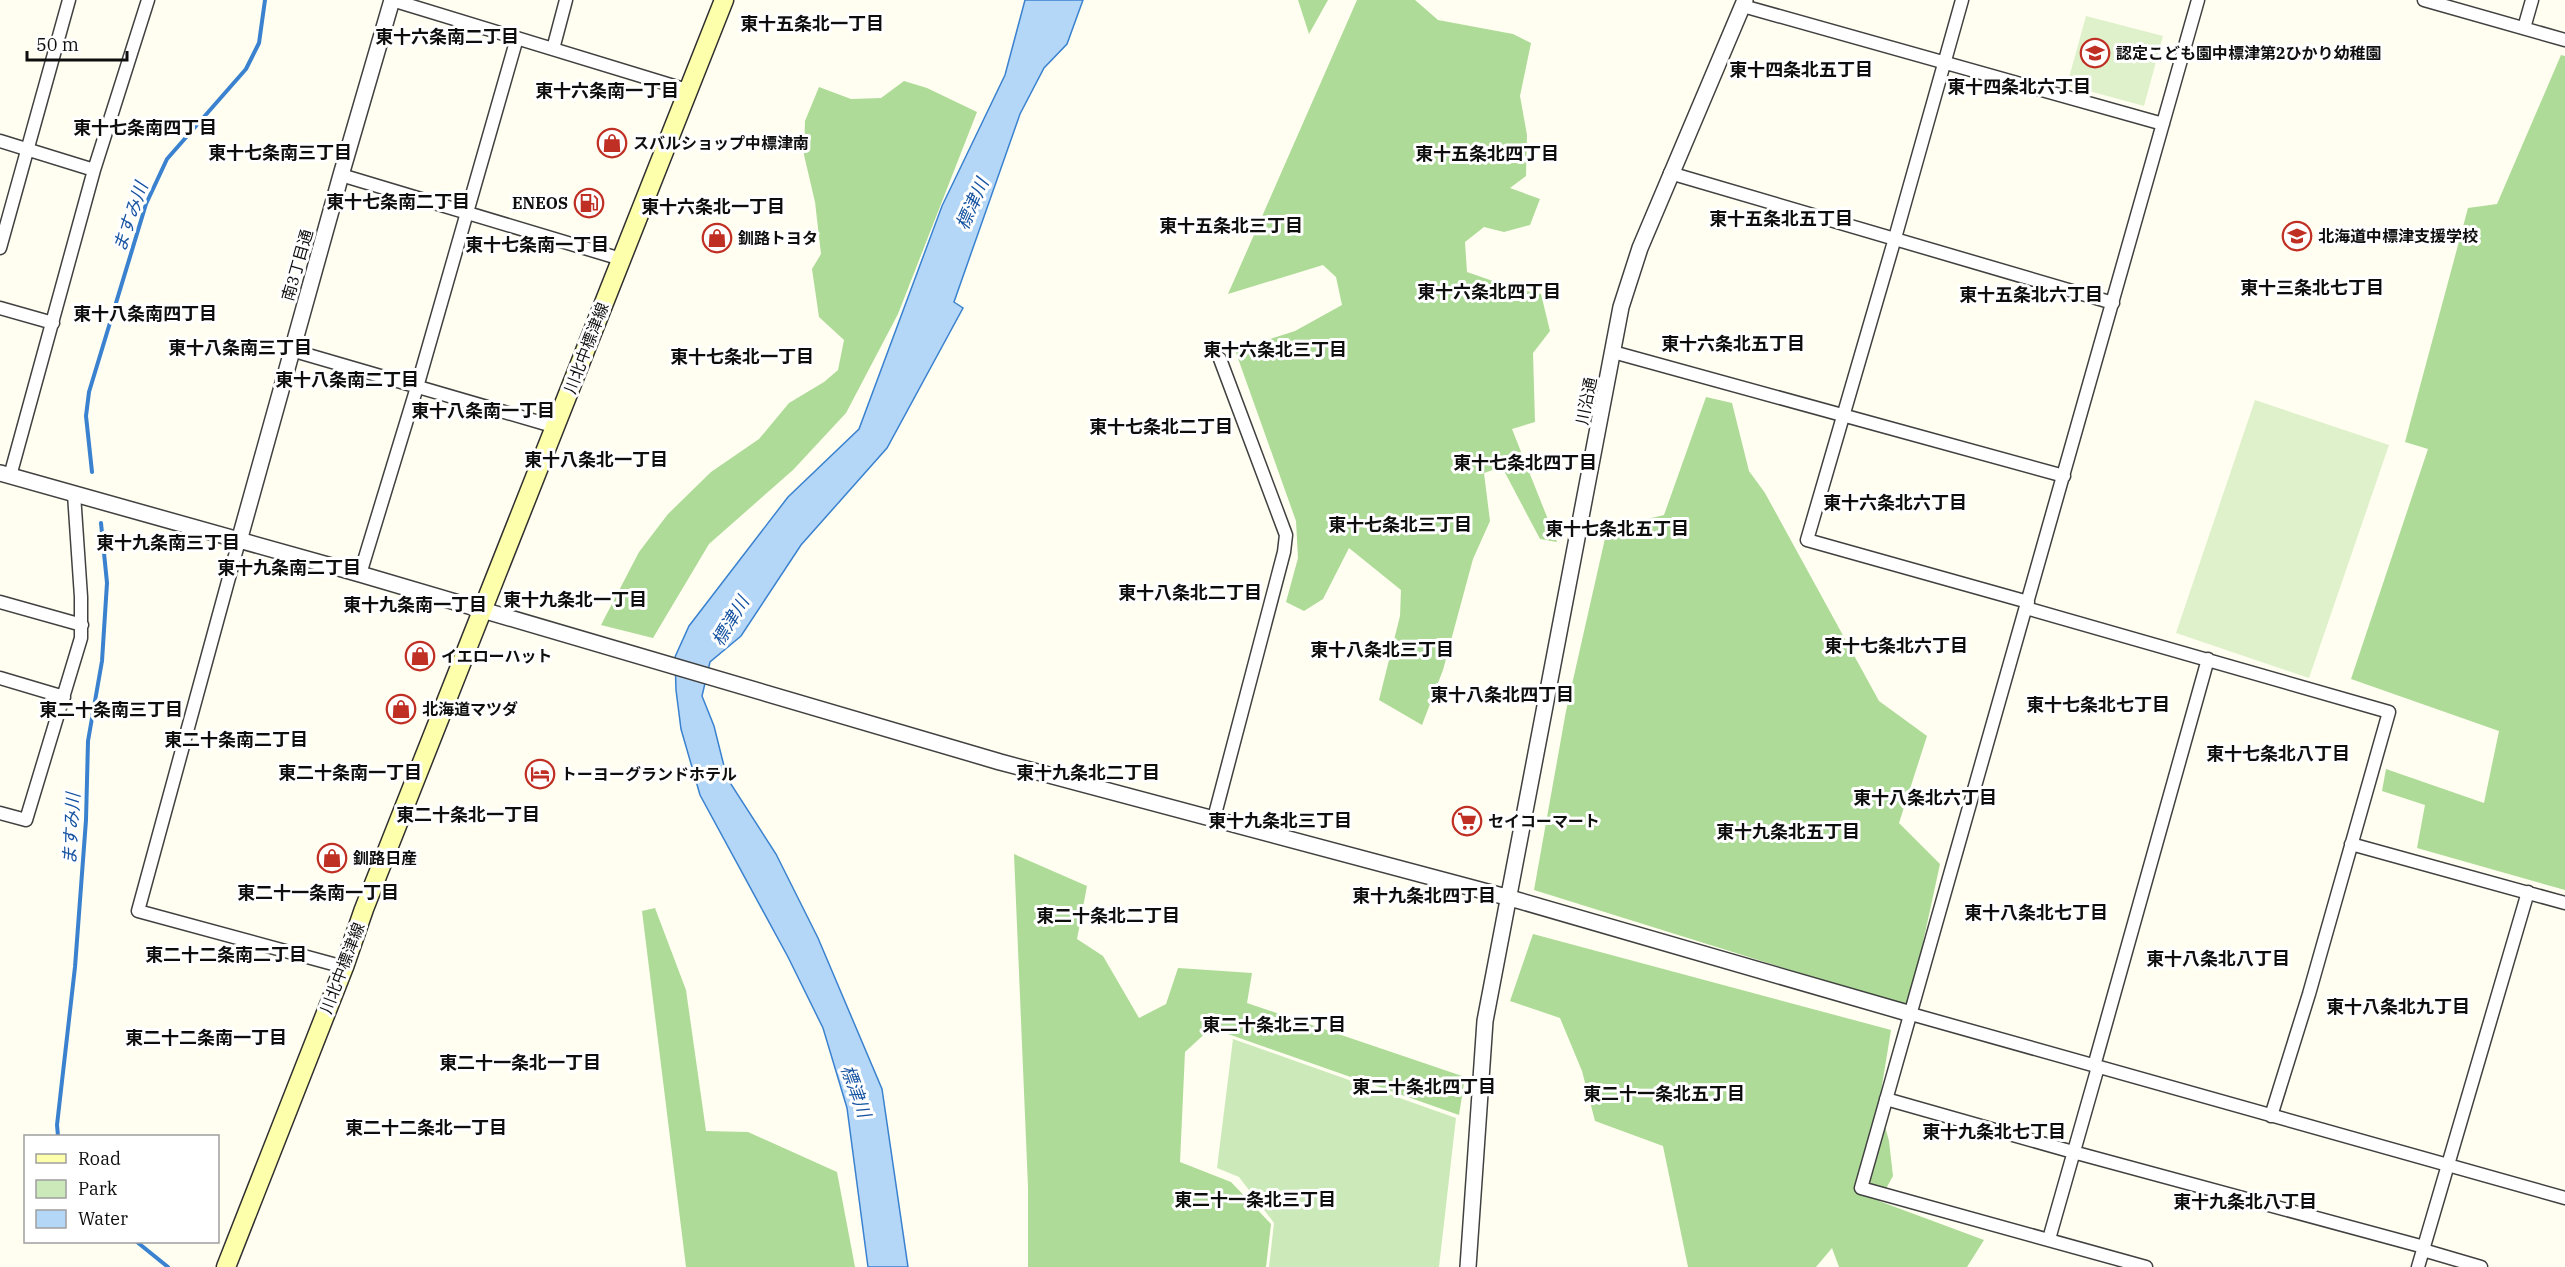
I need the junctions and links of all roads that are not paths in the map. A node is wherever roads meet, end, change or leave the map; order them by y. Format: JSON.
{"nodes":[{"id":1,"x":69,"y":0,"type":"edge"},
{"id":2,"x":148,"y":0,"type":"edge"},
{"id":3,"x":392,"y":0,"type":"edge"},
{"id":4,"x":566,"y":0,"type":"edge"},
{"id":5,"x":724,"y":0,"type":"edge"},
{"id":6,"x":1962,"y":0,"type":"edge"},
{"id":7,"x":2198,"y":0,"type":"edge"},
{"id":8,"x":2424,"y":0,"type":"edge"},
{"id":9,"x":2532,"y":0,"type":"edge"},
{"id":10,"x":1744,"y":3,"type":"edge"},
{"id":11,"x":2524,"y":28,"type":"junction"},
{"id":12,"x":517,"y":38,"type":"junction"},
{"id":13,"x":2565,"y":40,"type":"edge"},
{"id":14,"x":553,"y":49,"type":"junction"},
{"id":15,"x":1944,"y":62,"type":"junction"},
{"id":16,"x":687,"y":90,"type":"junction"},
{"id":17,"x":2163,"y":124,"type":"junction"},
{"id":18,"x":0,"y":141,"type":"edge"},
{"id":19,"x":27,"y":149,"type":"junction"},
{"id":20,"x":94,"y":170,"type":"junction"},
{"id":21,"x":1670,"y":174,"type":"junction"},
{"id":22,"x":341,"y":175,"type":"junction"},
{"id":23,"x":467,"y":211,"type":"junction"},
{"id":24,"x":1895,"y":238,"type":"junction"},
{"id":25,"x":0,"y":248,"type":"edge"},
{"id":26,"x":621,"y":259,"type":"junction"},
{"id":27,"x":2113,"y":303,"type":"junction"},
{"id":28,"x":0,"y":308,"type":"edge"},
{"id":29,"x":53,"y":323,"type":"junction"},
{"id":30,"x":291,"y":350,"type":"junction"},
{"id":31,"x":1613,"y":352,"type":"junction"},
{"id":32,"x":1220,"y":358,"type":"dead end"},
{"id":33,"x":417,"y":387,"type":"junction"},
{"id":34,"x":1843,"y":415,"type":"junction"},
{"id":35,"x":556,"y":427,"type":"junction"},
{"id":36,"x":5,"y":475,"type":"edge"},
{"id":37,"x":2064,"y":476,"type":"junction"},
{"id":38,"x":74,"y":494,"type":"junction"},
{"id":39,"x":239,"y":541,"type":"junction"},
{"id":40,"x":360,"y":574,"type":"junction"},
{"id":41,"x":0,"y":602,"type":"edge"},
{"id":42,"x":2027,"y":605,"type":"junction"},
{"id":43,"x":483,"y":611,"type":"junction"},
{"id":44,"x":82,"y":625,"type":"junction"},
{"id":45,"x":2208,"y":659,"type":"junction"},
{"id":46,"x":0,"y":678,"type":"edge"},
{"id":47,"x":64,"y":697,"type":"junction"},
{"id":48,"x":0,"y":813,"type":"edge"},
{"id":49,"x":1214,"y":818,"type":"junction"},
{"id":50,"x":2351,"y":844,"type":"junction"},
{"id":51,"x":2528,"y":892,"type":"junction"},
{"id":52,"x":1510,"y":898,"type":"junction"},
{"id":53,"x":2565,"y":903,"type":"edge"},
{"id":54,"x":344,"y":967,"type":"junction"},
{"id":55,"x":1911,"y":1014,"type":"junction"},
{"id":56,"x":2096,"y":1067,"type":"junction"},
{"id":57,"x":1886,"y":1099,"type":"junction"},
{"id":58,"x":2271,"y":1116,"type":"junction"},
{"id":59,"x":2073,"y":1152,"type":"junction"},
{"id":60,"x":2448,"y":1165,"type":"junction"},
{"id":61,"x":2565,"y":1198,"type":"edge"},
{"id":62,"x":2049,"y":1239,"type":"junction"},
{"id":63,"x":2424,"y":1249,"type":"junction"},
{"id":64,"x":226,"y":1267,"type":"edge"},
{"id":65,"x":1468,"y":1267,"type":"edge"},
{"id":66,"x":2146,"y":1267,"type":"edge"},
{"id":67,"x":2418,"y":1267,"type":"edge"},
{"id":68,"x":2481,"y":1267,"type":"edge"}],
"edges":[{"from":1,"to":19,"type":"street"},
{"from":2,"to":20,"type":"street"},
{"from":3,"to":12,"type":"street"},
{"from":3,"to":22,"type":"street","name":"南3丁目通"},
{"from":4,"to":14,"type":"street"},
{"from":5,"to":16,"type":"main road","name":"川北中標津線"},
{"from":6,"to":15,"type":"street"},
{"from":7,"to":17,"type":"street"},
{"from":8,"to":11,"type":"street"},
{"from":9,"to":11,"type":"street"},
{"from":10,"to":15,"type":"street"},
{"from":10,"to":21,"type":"street","name":"川沿通"},
{"from":11,"to":13,"type":"street"},
{"from":12,"to":14,"type":"street"},
{"from":12,"to":23,"type":"street"},
{"from":14,"to":16,"type":"street"},
{"from":15,"to":17,"type":"street"},
{"from":15,"to":24,"type":"street"},
{"from":16,"to":26,"type":"main road","name":"川北中標津線"},
{"from":17,"to":27,"type":"street"},
{"from":18,"to":19,"type":"street"},
{"from":19,"to":20,"type":"street"},
{"from":19,"to":25,"type":"street"},
{"from":20,"to":29,"type":"street"},
{"from":21,"to":24,"type":"street"},
{"from":21,"to":31,"type":"street","name":"川沿通"},
{"from":22,"to":23,"type":"street"},
{"from":22,"to":30,"type":"street","name":"南3丁目通"},
{"from":23,"to":26,"type":"street"},
{"from":23,"to":33,"type":"street"},
{"from":24,"to":27,"type":"street"},
{"from":24,"to":34,"type":"street"},
{"from":26,"to":35,"type":"main road","name":"川北中標津線"},
{"from":27,"to":37,"type":"street"},
{"from":28,"to":29,"type":"street"},
{"from":29,"to":36,"type":"street"},
{"from":30,"to":33,"type":"street"},
{"from":30,"to":39,"type":"street","name":"南3丁目通"},
{"from":31,"to":34,"type":"street"},
{"from":31,"to":52,"type":"street","name":"川沿通"},
{"from":32,"to":49,"type":"street"},
{"from":33,"to":35,"type":"street"},
{"from":33,"to":40,"type":"street"},
{"from":34,"to":37,"type":"street"},
{"from":34,"to":42,"type":"street"},
{"from":35,"to":43,"type":"main road","name":"川北中標津線"},
{"from":36,"to":38,"type":"street"},
{"from":37,"to":42,"type":"street"},
{"from":38,"to":39,"type":"street"},
{"from":38,"to":44,"type":"street"},
{"from":39,"to":40,"type":"street"},
{"from":39,"to":54,"type":"street"},
{"from":40,"to":43,"type":"street"},
{"from":41,"to":44,"type":"street"},
{"from":42,"to":45,"type":"street"},
{"from":42,"to":55,"type":"street"},
{"from":43,"to":49,"type":"street"},
{"from":43,"to":54,"type":"main road","name":"川北中標津線"},
{"from":44,"to":47,"type":"street"},
{"from":45,"to":50,"type":"street"},
{"from":45,"to":56,"type":"street"},
{"from":46,"to":47,"type":"street"},
{"from":47,"to":48,"type":"street"},
{"from":49,"to":52,"type":"street"},
{"from":50,"to":51,"type":"street"},
{"from":50,"to":58,"type":"street"},
{"from":51,"to":53,"type":"street"},
{"from":51,"to":60,"type":"street"},
{"from":52,"to":55,"type":"street"},
{"from":52,"to":65,"type":"street","name":"川沿通"},
{"from":54,"to":64,"type":"main road","name":"川北中標津線"},
{"from":55,"to":56,"type":"street"},
{"from":55,"to":57,"type":"street"},
{"from":56,"to":58,"type":"street"},
{"from":56,"to":59,"type":"street"},
{"from":57,"to":59,"type":"street"},
{"from":57,"to":62,"type":"street"},
{"from":58,"to":60,"type":"street"},
{"from":59,"to":62,"type":"street"},
{"from":59,"to":63,"type":"street"},
{"from":60,"to":61,"type":"street"},
{"from":60,"to":63,"type":"street"},
{"from":62,"to":66,"type":"street"},
{"from":63,"to":67,"type":"street"},
{"from":63,"to":68,"type":"street"}]}
